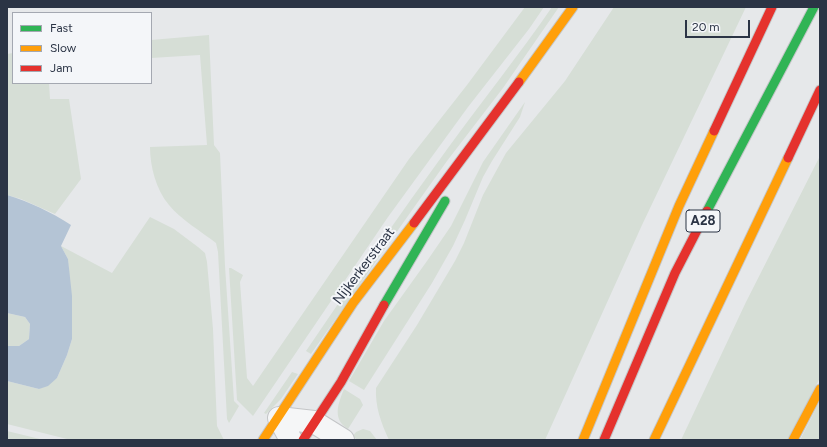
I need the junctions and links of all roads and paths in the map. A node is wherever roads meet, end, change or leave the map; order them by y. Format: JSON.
{"nodes":[{"id":1,"x":573,"y":7,"type":"edge"},
{"id":2,"x":772,"y":7,"type":"edge"},
{"id":3,"x":814,"y":7,"type":"edge"},
{"id":4,"x":820,"y":90,"type":"edge"},
{"id":5,"x":496,"y":115,"type":"junction"},
{"id":6,"x":460,"y":176,"type":"dead end"},
{"id":7,"x":448,"y":196,"type":"dead end"},
{"id":8,"x":820,"y":389,"type":"edge"},
{"id":9,"x":279,"y":418,"type":"junction"},
{"id":10,"x":314,"y":422,"type":"junction"},
{"id":11,"x":263,"y":440,"type":"edge"},
{"id":12,"x":291,"y":440,"type":"edge"},
{"id":13,"x":303,"y":440,"type":"edge"},
{"id":14,"x":343,"y":440,"type":"edge"},
{"id":15,"x":583,"y":440,"type":"edge"},
{"id":16,"x":604,"y":440,"type":"edge"},
{"id":17,"x":654,"y":440,"type":"edge"},
{"id":18,"x":793,"y":440,"type":"edge"}],
"edges":[{"from":1,"to":5,"type":"main road","name":"Nijkerkerstraat"},
{"from":2,"to":15,"type":"main road","number":"A28"},
{"from":3,"to":16,"type":"main road","number":"A28"},
{"from":4,"to":17,"type":"main road"},
{"from":5,"to":6,"type":"main road","name":"Nijkerkerstraat"},
{"from":5,"to":9,"type":"main road","name":"Nijkerkerstraat"},
{"from":7,"to":10,"type":"main road"},
{"from":8,"to":18,"type":"main road"},
{"from":9,"to":10,"type":"street"},
{"from":9,"to":11,"type":"main road","name":"Nijkerkerstraat"},
{"from":9,"to":12,"type":"street"},
{"from":10,"to":13,"type":"main road"},
{"from":10,"to":14,"type":"street"}]}
